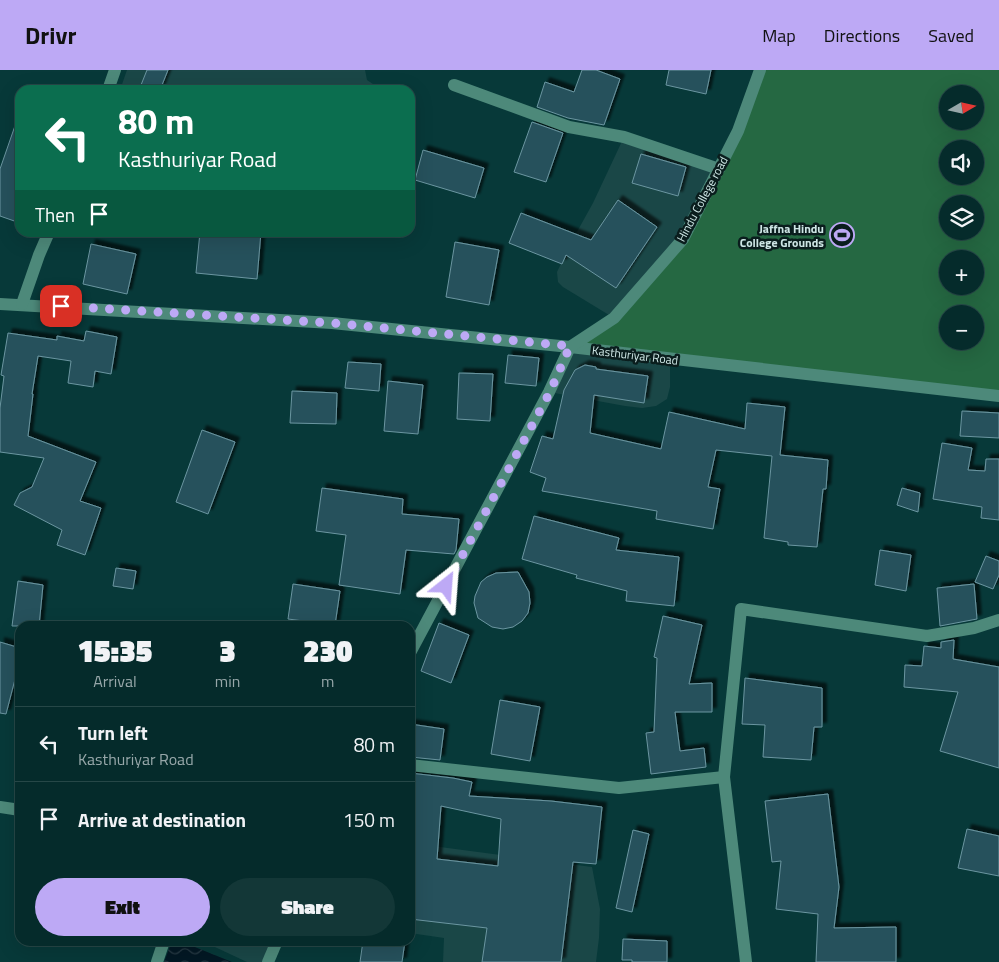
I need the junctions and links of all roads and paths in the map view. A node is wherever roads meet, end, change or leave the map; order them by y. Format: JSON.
{"nodes":[{"id":1,"x":115,"y":70,"type":"edge"},
{"id":2,"x":760,"y":70,"type":"edge"},
{"id":3,"x":110,"y":85,"type":"edge"},
{"id":4,"x":454,"y":85,"type":"dead end"},
{"id":5,"x":719,"y":170,"type":"junction"},
{"id":6,"x":47,"y":237,"type":"edge"},
{"id":7,"x":0,"y":304,"type":"edge"},
{"id":8,"x":22,"y":304,"type":"junction"},
{"id":9,"x":570,"y":346,"type":"junction"},
{"id":10,"x":999,"y":396,"type":"edge"},
{"id":11,"x":999,"y":620,"type":"edge"},
{"id":12,"x":415,"y":644,"type":"edge"},
{"id":13,"x":415,"y":767,"type":"edge"},
{"id":14,"x":724,"y":777,"type":"junction"},
{"id":15,"x":0,"y":807,"type":"edge"},
{"id":16,"x":15,"y":809,"type":"edge"},
{"id":17,"x":162,"y":946,"type":"edge"},
{"id":18,"x":275,"y":946,"type":"edge"},
{"id":19,"x":156,"y":962,"type":"edge"},
{"id":20,"x":268,"y":962,"type":"edge"},
{"id":21,"x":746,"y":962,"type":"edge"}],
"edges":[{"from":1,"to":3,"type":"street"},
{"from":2,"to":5,"type":"street","name":"Hindu College road"},
{"from":4,"to":5,"type":"street"},
{"from":5,"to":9,"type":"street","name":"Hindu College road"},
{"from":6,"to":8,"type":"street"},
{"from":7,"to":8,"type":"street","name":"Kasthuriyar Road"},
{"from":8,"to":9,"type":"street","name":"Kasthuriyar Road"},
{"from":9,"to":10,"type":"street","name":"Kasthuriyar Road"},
{"from":9,"to":12,"type":"street"},
{"from":11,"to":14,"type":"street"},
{"from":13,"to":14,"type":"street"},
{"from":14,"to":21,"type":"street"},
{"from":15,"to":16,"type":"street"},
{"from":17,"to":19,"type":"street"},
{"from":18,"to":20,"type":"street"}]}
